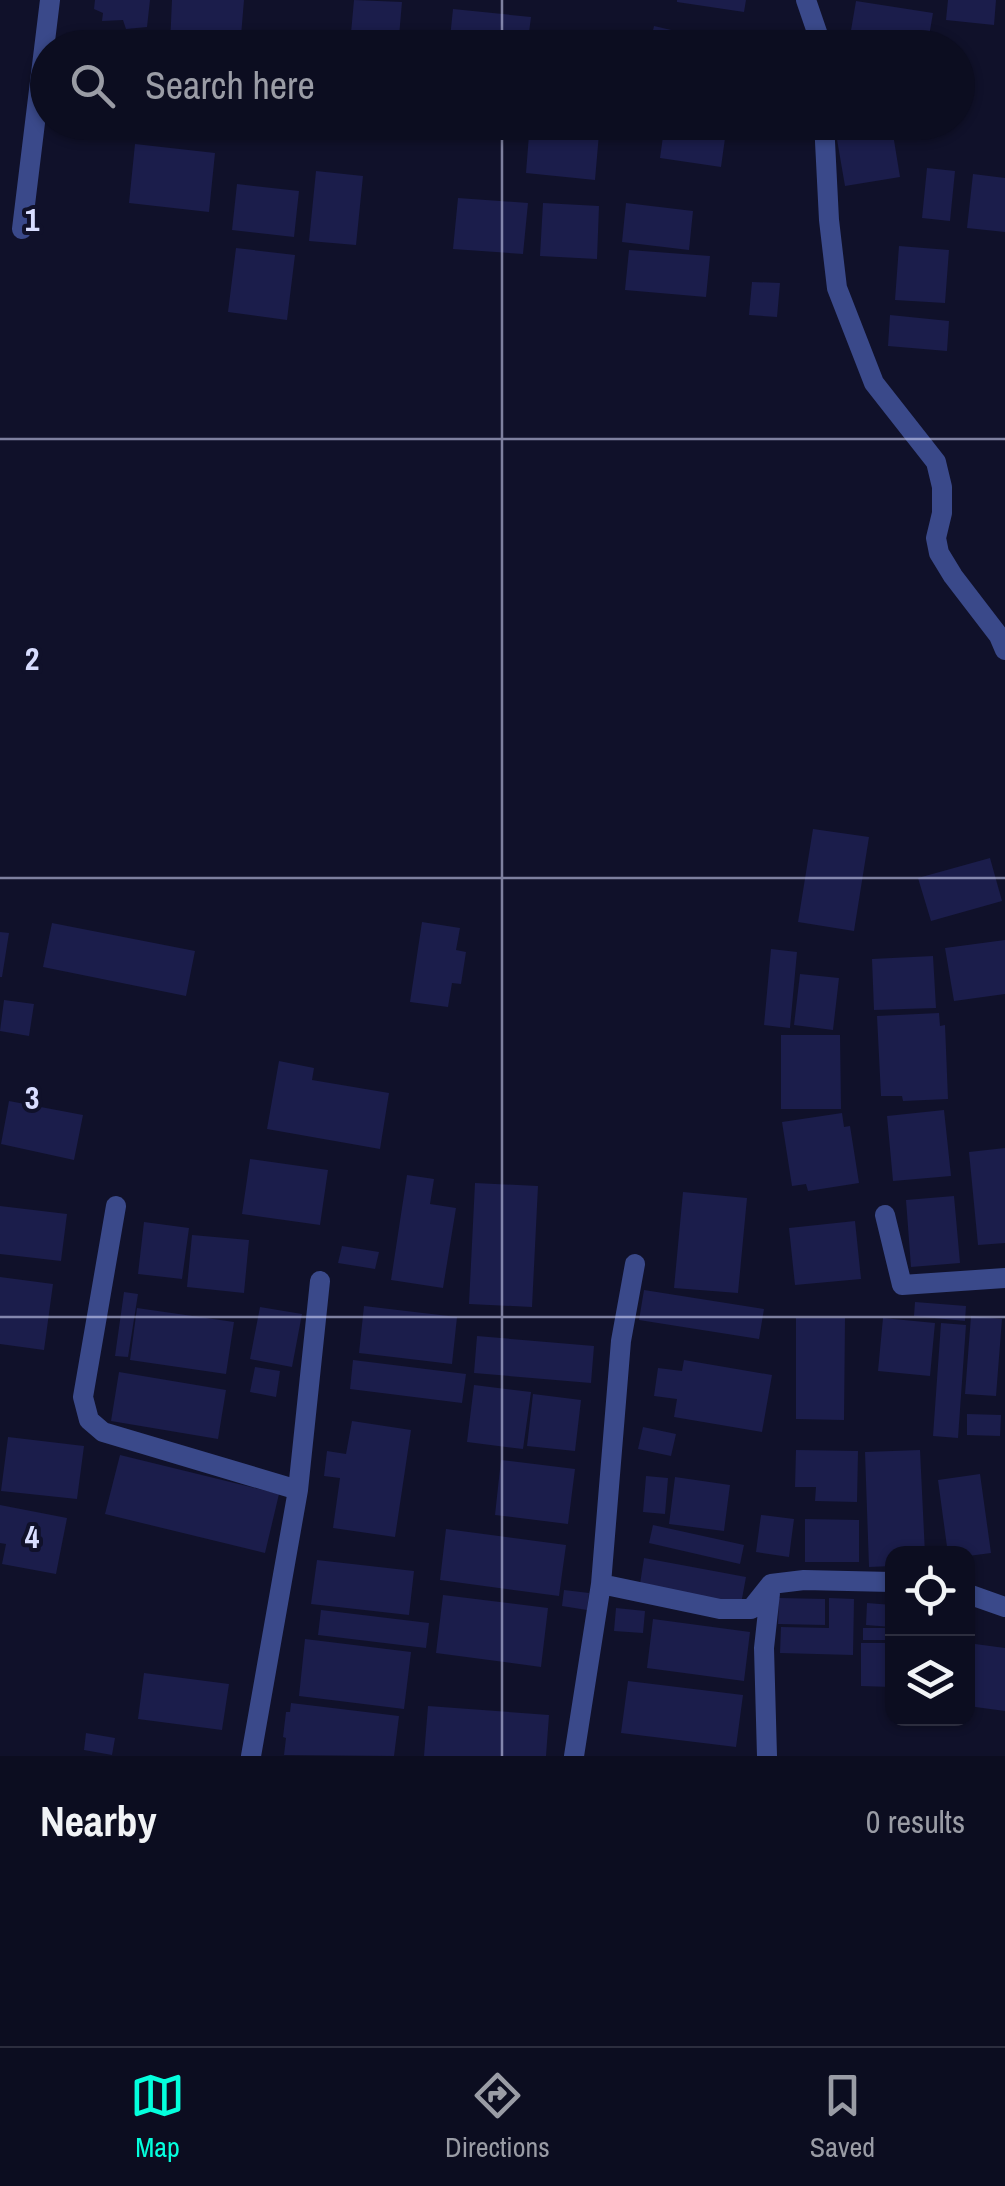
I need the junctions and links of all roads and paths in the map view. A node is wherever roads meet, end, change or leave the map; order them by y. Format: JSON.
{"nodes":[{"id":1,"x":50,"y":0,"type":"edge"},
{"id":2,"x":806,"y":0,"type":"edge"},
{"id":3,"x":46,"y":30,"type":"edge"},
{"id":4,"x":816,"y":30,"type":"edge"},
{"id":5,"x":33,"y":140,"type":"edge"},
{"id":6,"x":825,"y":140,"type":"edge"},
{"id":7,"x":22,"y":230,"type":"dead end"},
{"id":8,"x":1005,"y":650,"type":"edge"},
{"id":9,"x":116,"y":1206,"type":"dead end"},
{"id":10,"x":885,"y":1215,"type":"dead end"},
{"id":11,"x":634,"y":1264,"type":"dead end"},
{"id":12,"x":1005,"y":1278,"type":"edge"},
{"id":13,"x":320,"y":1281,"type":"dead end"},
{"id":14,"x":298,"y":1490,"type":"junction"},
{"id":15,"x":885,"y":1582,"type":"edge"},
{"id":16,"x":601,"y":1584,"type":"junction"},
{"id":17,"x":770,"y":1584,"type":"junction"},
{"id":18,"x":975,"y":1596,"type":"edge"},
{"id":19,"x":1005,"y":1607,"type":"edge"},
{"id":20,"x":252,"y":1756,"type":"edge"},
{"id":21,"x":574,"y":1756,"type":"edge"},
{"id":22,"x":767,"y":1756,"type":"edge"}],
"edges":[{"from":1,"to":3,"type":"street"},
{"from":2,"to":4,"type":"street"},
{"from":5,"to":7,"type":"street"},
{"from":6,"to":8,"type":"street"},
{"from":9,"to":14,"type":"street"},
{"from":10,"to":12,"type":"street"},
{"from":11,"to":16,"type":"street"},
{"from":13,"to":14,"type":"street"},
{"from":14,"to":20,"type":"street"},
{"from":15,"to":17,"type":"street"},
{"from":16,"to":17,"type":"street"},
{"from":16,"to":21,"type":"street"},
{"from":17,"to":22,"type":"street"},
{"from":18,"to":19,"type":"street"}]}
